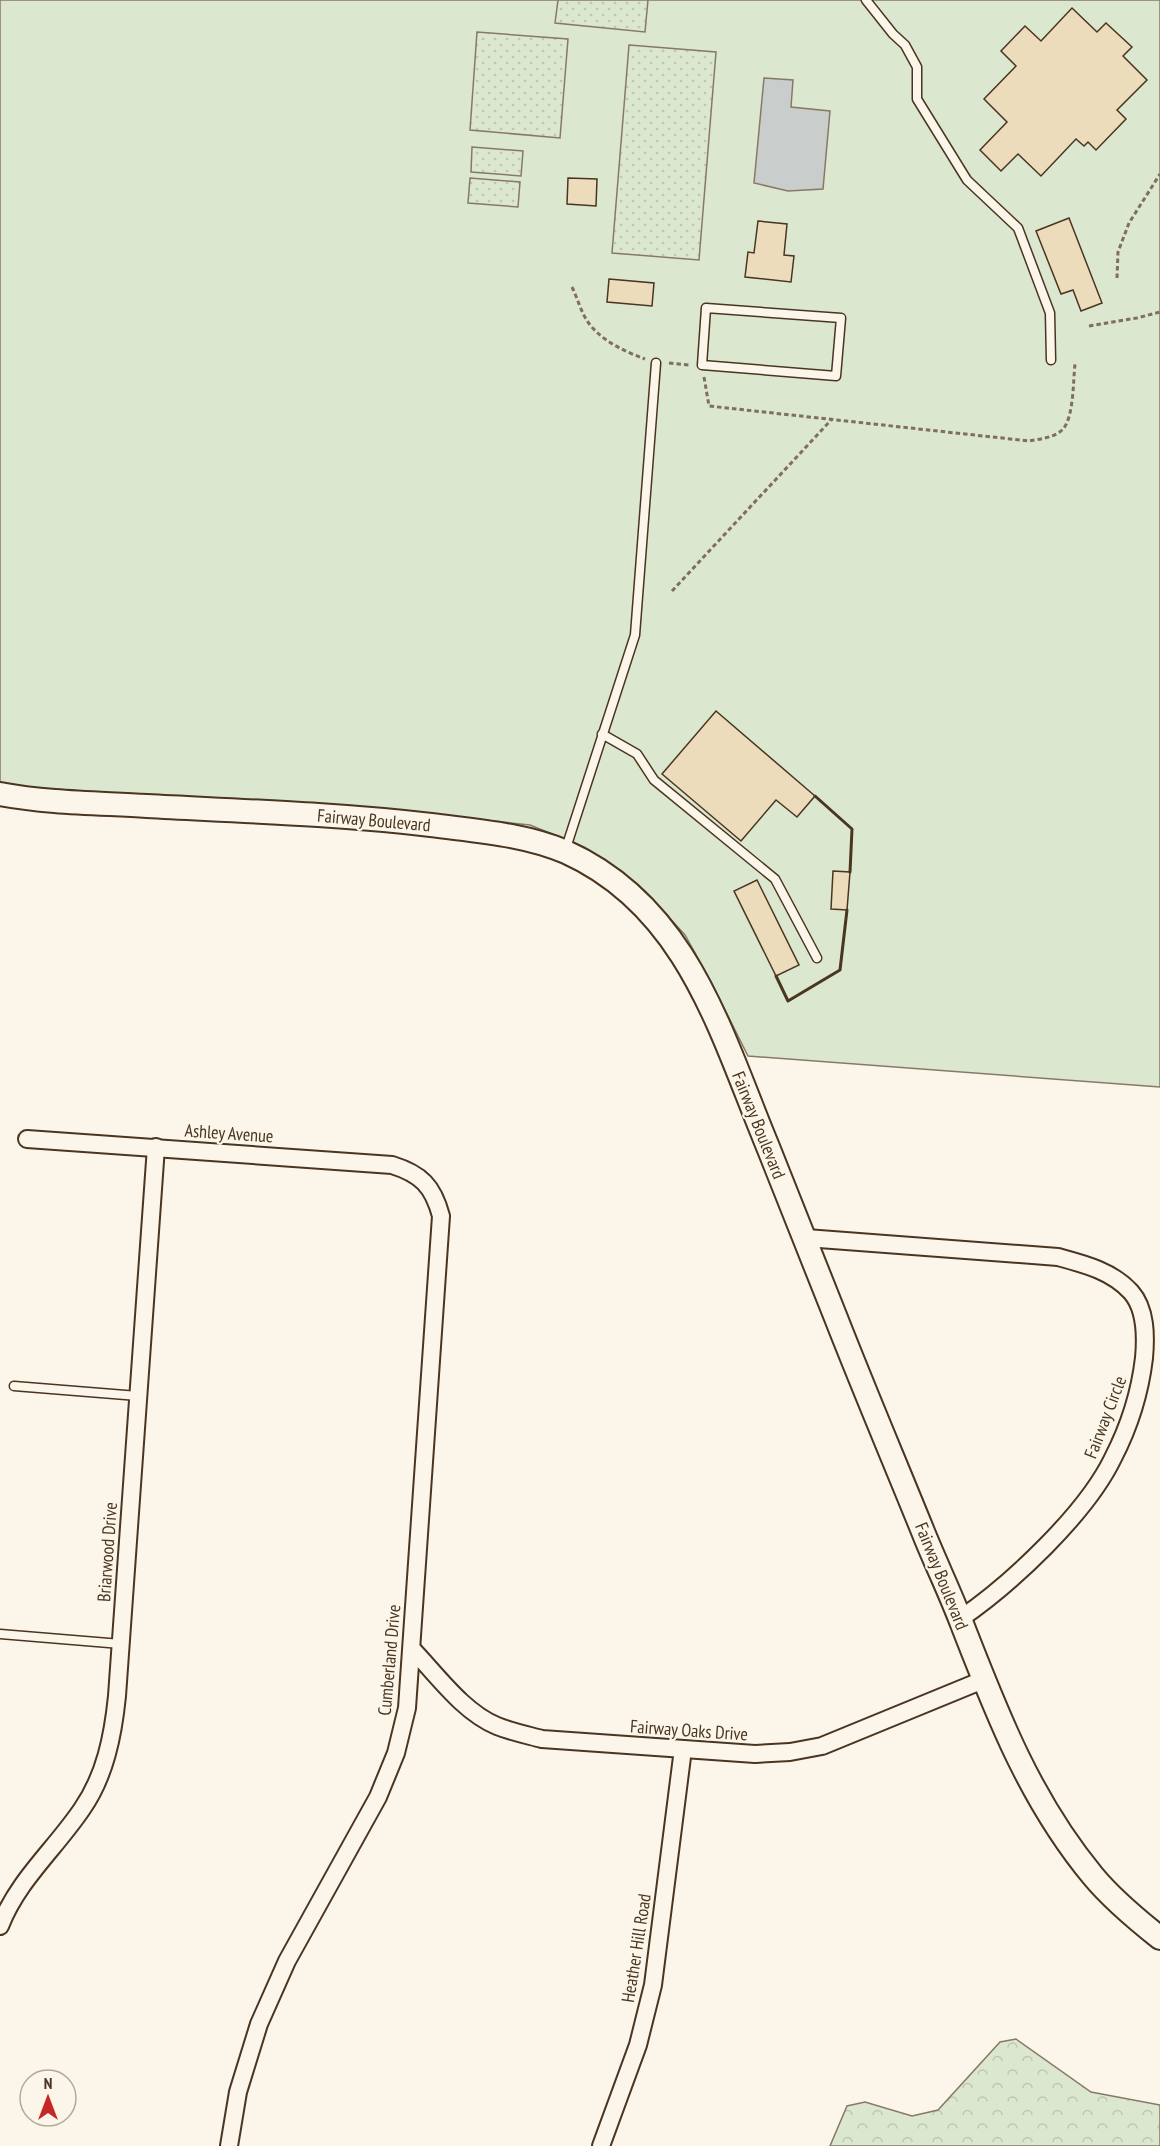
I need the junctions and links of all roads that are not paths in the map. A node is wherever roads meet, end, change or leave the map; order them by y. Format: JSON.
{"nodes":[{"id":1,"x":866,"y":0,"type":"edge"},
{"id":2,"x":1051,"y":360,"type":"dead end"},
{"id":3,"x":656,"y":363,"type":"road end"},
{"id":4,"x":702,"y":365,"type":"joint"},
{"id":5,"x":602,"y":734,"type":"junction"},
{"id":6,"x":0,"y":794,"type":"edge"},
{"id":7,"x":565,"y":852,"type":"junction"},
{"id":8,"x":817,"y":958,"type":"dead end"},
{"id":9,"x":27,"y":1139,"type":"dead end"},
{"id":10,"x":156,"y":1148,"type":"junction"},
{"id":11,"x":424,"y":1181,"type":"joint"},
{"id":12,"x":806,"y":1238,"type":"junction"},
{"id":13,"x":14,"y":1386,"type":"dead end"},
{"id":14,"x":138,"y":1396,"type":"junction"},
{"id":15,"x":960,"y":1619,"type":"junction"},
{"id":16,"x":0,"y":1634,"type":"edge"},
{"id":17,"x":121,"y":1644,"type":"junction"},
{"id":18,"x":412,"y":1649,"type":"junction"},
{"id":19,"x":983,"y":1680,"type":"junction"},
{"id":20,"x":683,"y":1749,"type":"junction"},
{"id":21,"x":0,"y":1926,"type":"edge"},
{"id":22,"x":1160,"y":1938,"type":"edge"},
{"id":23,"x":229,"y":2146,"type":"edge"},
{"id":24,"x":601,"y":2146,"type":"edge"}],
"edges":[{"from":1,"to":2,"type":"lane"},
{"from":3,"to":5,"type":"lane"},
{"from":4,"to":4,"type":"lane"},
{"from":5,"to":7,"type":"lane"},
{"from":5,"to":8,"type":"lane"},
{"from":6,"to":7,"type":"street","name":"Fairway Boulevard"},
{"from":7,"to":12,"type":"street","name":"Fairway Boulevard"},
{"from":9,"to":10,"type":"street","name":"Ashley Avenue"},
{"from":10,"to":11,"type":"street","name":"Ashley Avenue"},
{"from":10,"to":14,"type":"street","name":"Briarwood Drive"},
{"from":11,"to":18,"type":"street","name":"Cumberland Drive"},
{"from":12,"to":15,"type":"street","name":"Fairway Boulevard"},
{"from":12,"to":15,"type":"street","name":"Fairway Circle"},
{"from":13,"to":14,"type":"lane"},
{"from":14,"to":17,"type":"street","name":"Briarwood Drive"},
{"from":15,"to":19,"type":"street","name":"Fairway Boulevard"},
{"from":16,"to":17,"type":"lane"},
{"from":17,"to":21,"type":"street","name":"Briarwood Drive"},
{"from":18,"to":20,"type":"street","name":"Fairway Oaks Drive"},
{"from":18,"to":23,"type":"street","name":"Cumberland Drive"},
{"from":19,"to":20,"type":"street","name":"Fairway Oaks Drive"},
{"from":19,"to":22,"type":"street","name":"Fairway Boulevard"},
{"from":20,"to":24,"type":"street","name":"Heather Hill Road"}]}
